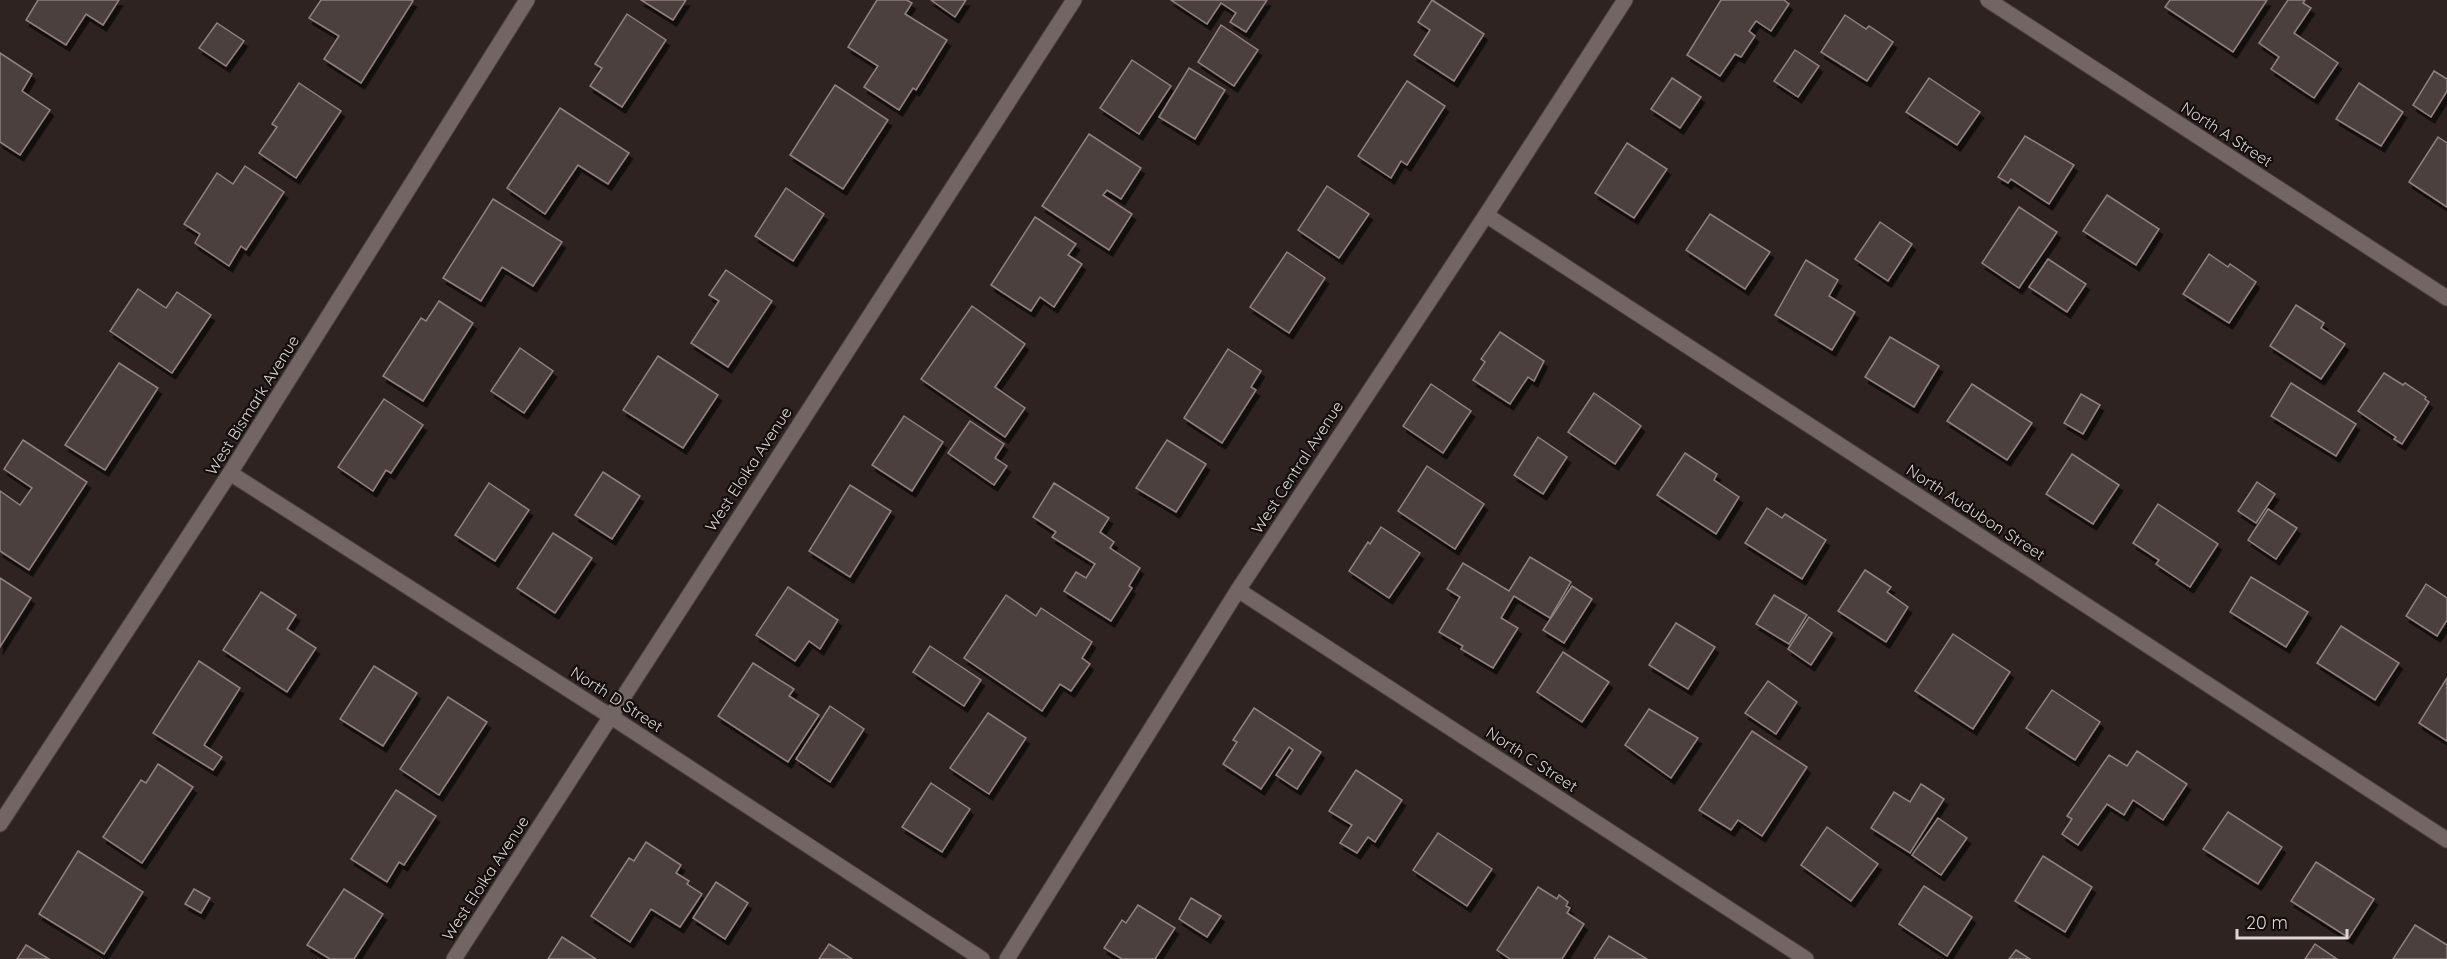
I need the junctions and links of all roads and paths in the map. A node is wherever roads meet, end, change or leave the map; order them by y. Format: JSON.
{"nodes":[{"id":1,"x":527,"y":0,"type":"edge"},
{"id":2,"x":1074,"y":0,"type":"edge"},
{"id":3,"x":1625,"y":0,"type":"edge"},
{"id":4,"x":1988,"y":0,"type":"edge"},
{"id":5,"x":1486,"y":215,"type":"junction"},
{"id":6,"x":2447,"y":298,"type":"edge"},
{"id":7,"x":230,"y":473,"type":"junction"},
{"id":8,"x":1238,"y":590,"type":"junction"},
{"id":9,"x":610,"y":716,"type":"junction"},
{"id":10,"x":0,"y":824,"type":"edge"},
{"id":11,"x":2447,"y":840,"type":"edge"},
{"id":12,"x":454,"y":959,"type":"edge"},
{"id":13,"x":982,"y":959,"type":"edge"},
{"id":14,"x":1007,"y":959,"type":"edge"},
{"id":15,"x":1806,"y":959,"type":"edge"}],
"edges":[{"from":1,"to":7,"type":"street","name":"West Bismark Avenue"},
{"from":2,"to":9,"type":"street","name":"West Eloika Avenue"},
{"from":3,"to":5,"type":"street","name":"West Central Avenue"},
{"from":4,"to":6,"type":"street","name":"North A Street"},
{"from":5,"to":8,"type":"street","name":"West Central Avenue"},
{"from":5,"to":11,"type":"street","name":"North Audubon Street"},
{"from":7,"to":9,"type":"street","name":"North D Street"},
{"from":7,"to":10,"type":"street","name":"West Bismark Avenue"},
{"from":8,"to":14,"type":"street","name":"West Central Avenue"},
{"from":8,"to":15,"type":"street","name":"North C Street"},
{"from":9,"to":12,"type":"street","name":"West Eloika Avenue"},
{"from":9,"to":13,"type":"street","name":"North D Street"}]}
